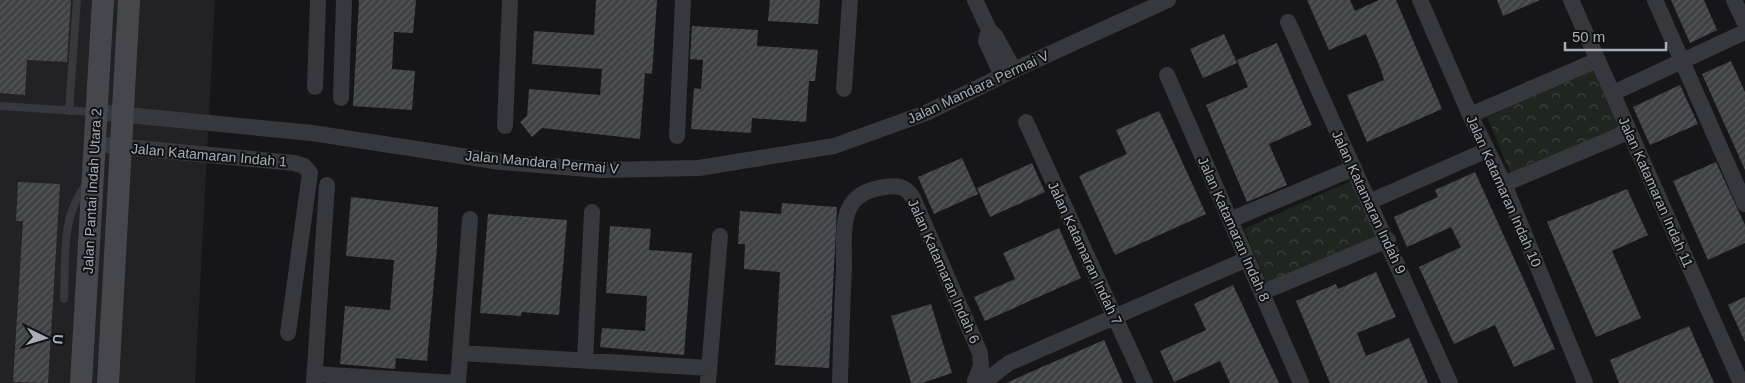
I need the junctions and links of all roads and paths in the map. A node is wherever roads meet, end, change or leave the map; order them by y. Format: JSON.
{"nodes":[{"id":1,"x":77,"y":0,"type":"edge"},
{"id":2,"x":103,"y":0,"type":"edge"},
{"id":3,"x":129,"y":0,"type":"edge"},
{"id":4,"x":318,"y":0,"type":"edge"},
{"id":5,"x":344,"y":0,"type":"edge"},
{"id":6,"x":510,"y":0,"type":"edge"},
{"id":7,"x":683,"y":0,"type":"edge"},
{"id":8,"x":850,"y":0,"type":"edge"},
{"id":9,"x":975,"y":0,"type":"edge"},
{"id":10,"x":1168,"y":0,"type":"edge"},
{"id":11,"x":1420,"y":0,"type":"edge"},
{"id":12,"x":1571,"y":0,"type":"edge"},
{"id":13,"x":1655,"y":0,"type":"edge"},
{"id":14,"x":1734,"y":0,"type":"edge"},
{"id":15,"x":1288,"y":22,"type":"dead end"},
{"id":16,"x":1745,"y":23,"type":"edge"},
{"id":17,"x":1745,"y":32,"type":"edge"},
{"id":18,"x":1598,"y":60,"type":"junction"},
{"id":19,"x":1682,"y":62,"type":"junction"},
{"id":20,"x":1008,"y":73,"type":"junction"},
{"id":21,"x":1167,"y":75,"type":"dead end"},
{"id":22,"x":315,"y":86,"type":"dead end"},
{"id":23,"x":844,"y":90,"type":"dead end"},
{"id":24,"x":1613,"y":93,"type":"junction"},
{"id":25,"x":340,"y":98,"type":"dead end"},
{"id":26,"x":0,"y":106,"type":"edge"},
{"id":27,"x":69,"y":110,"type":"junction"},
{"id":28,"x":96,"y":112,"type":"junction"},
{"id":29,"x":123,"y":115,"type":"junction"},
{"id":30,"x":1470,"y":115,"type":"junction"},
{"id":31,"x":1026,"y":122,"type":"dead end"},
{"id":32,"x":505,"y":126,"type":"dead end"},
{"id":33,"x":1628,"y":132,"type":"junction"},
{"id":34,"x":677,"y":136,"type":"dead end"},
{"id":35,"x":94,"y":144,"type":"junction"},
{"id":36,"x":121,"y":146,"type":"junction"},
{"id":37,"x":1487,"y":150,"type":"junction"},
{"id":38,"x":1354,"y":168,"type":"junction"},
{"id":39,"x":92,"y":178,"type":"junction"},
{"id":40,"x":1504,"y":184,"type":"junction"},
{"id":41,"x":327,"y":185,"type":"dead end"},
{"id":42,"x":1370,"y":202,"type":"junction"},
{"id":43,"x":1745,"y":204,"type":"edge"},
{"id":44,"x":592,"y":212,"type":"dead end"},
{"id":45,"x":470,"y":219,"type":"dead end"},
{"id":46,"x":1230,"y":220,"type":"junction"},
{"id":47,"x":720,"y":236,"type":"dead end"},
{"id":48,"x":1388,"y":240,"type":"junction"},
{"id":49,"x":1248,"y":258,"type":"junction"},
{"id":50,"x":1263,"y":292,"type":"junction"},
{"id":51,"x":64,"y":299,"type":"dead end"},
{"id":52,"x":1114,"y":315,"type":"junction"},
{"id":53,"x":288,"y":333,"type":"dead end"},
{"id":54,"x":460,"y":353,"type":"junction"},
{"id":55,"x":585,"y":360,"type":"junction"},
{"id":56,"x":709,"y":375,"type":"edge"},
{"id":57,"x":314,"y":378,"type":"edge"},
{"id":58,"x":979,"y":382,"type":"edge"},
{"id":59,"x":81,"y":383,"type":"edge"},
{"id":60,"x":108,"y":383,"type":"edge"},
{"id":61,"x":457,"y":383,"type":"edge"},
{"id":62,"x":840,"y":383,"type":"edge"},
{"id":63,"x":1145,"y":383,"type":"edge"},
{"id":64,"x":1301,"y":383,"type":"edge"},
{"id":65,"x":1450,"y":383,"type":"edge"},
{"id":66,"x":1585,"y":383,"type":"edge"},
{"id":67,"x":1741,"y":383,"type":"edge"}],
"edges":[{"from":1,"to":27,"type":"lane"},
{"from":2,"to":28,"type":"street","name":"Jalan Pantai Indah Utara 2"},
{"from":3,"to":29,"type":"street","name":"Jalan Pantai Indah Utara 2"},
{"from":4,"to":22,"type":"street"},
{"from":5,"to":25,"type":"street"},
{"from":6,"to":32,"type":"street"},
{"from":7,"to":34,"type":"street"},
{"from":8,"to":23,"type":"street"},
{"from":9,"to":20,"type":"street"},
{"from":10,"to":20,"type":"street","name":"Jalan Mandara Permai V"},
{"from":11,"to":30,"type":"street","name":"Jalan Katamaran Indah 10"},
{"from":12,"to":18,"type":"street","name":"Jalan Katamaran Indah 11"},
{"from":13,"to":19,"type":"street"},
{"from":14,"to":16,"type":"street"},
{"from":15,"to":38,"type":"street","name":"Jalan Katamaran Indah 9"},
{"from":17,"to":19,"type":"street"},
{"from":18,"to":24,"type":"street","name":"Jalan Katamaran Indah 11"},
{"from":18,"to":30,"type":"street"},
{"from":19,"to":24,"type":"street"},
{"from":19,"to":43,"type":"street"},
{"from":20,"to":29,"type":"street","name":"Jalan Mandara Permai V"},
{"from":21,"to":46,"type":"street","name":"Jalan Katamaran Indah 8"},
{"from":24,"to":33,"type":"street","name":"Jalan Katamaran Indah 11"},
{"from":26,"to":27,"type":"lane"},
{"from":27,"to":28,"type":"lane"},
{"from":28,"to":29,"type":"street","name":"Jalan Mandara Permai V"},
{"from":28,"to":35,"type":"street","name":"Jalan Pantai Indah Utara 2"},
{"from":29,"to":36,"type":"street","name":"Jalan Pantai Indah Utara 2"},
{"from":30,"to":37,"type":"street","name":"Jalan Katamaran Indah 10"},
{"from":31,"to":52,"type":"street","name":"Jalan Katamaran Indah 7"},
{"from":33,"to":40,"type":"street"},
{"from":33,"to":67,"type":"street","name":"Jalan Katamaran Indah 11"},
{"from":35,"to":36,"type":"street","name":"Jalan Katamaran Indah 1"},
{"from":35,"to":39,"type":"street","name":"Jalan Pantai Indah Utara 2"},
{"from":36,"to":53,"type":"street","name":"Jalan Katamaran Indah 1"},
{"from":36,"to":60,"type":"street","name":"Jalan Pantai Indah Utara 2"},
{"from":37,"to":40,"type":"street","name":"Jalan Katamaran Indah 10"},
{"from":37,"to":42,"type":"street"},
{"from":38,"to":42,"type":"street","name":"Jalan Katamaran Indah 9"},
{"from":38,"to":46,"type":"street"},
{"from":39,"to":51,"type":"lane"},
{"from":39,"to":59,"type":"street","name":"Jalan Pantai Indah Utara 2"},
{"from":40,"to":66,"type":"street","name":"Jalan Katamaran Indah 10"},
{"from":41,"to":57,"type":"street"},
{"from":42,"to":48,"type":"street","name":"Jalan Katamaran Indah 9"},
{"from":44,"to":55,"type":"street"},
{"from":45,"to":54,"type":"street"},
{"from":46,"to":49,"type":"street","name":"Jalan Katamaran Indah 8"},
{"from":47,"to":56,"type":"street"},
{"from":48,"to":50,"type":"street"},
{"from":48,"to":65,"type":"street","name":"Jalan Katamaran Indah 9"},
{"from":49,"to":50,"type":"street","name":"Jalan Katamaran Indah 8"},
{"from":49,"to":52,"type":"street"},
{"from":50,"to":64,"type":"street","name":"Jalan Katamaran Indah 8"},
{"from":52,"to":58,"type":"street"},
{"from":52,"to":63,"type":"street","name":"Jalan Katamaran Indah 7"},
{"from":54,"to":55,"type":"street"},
{"from":54,"to":61,"type":"street"},
{"from":55,"to":56,"type":"street"},
{"from":57,"to":61,"type":"street"},
{"from":58,"to":62,"type":"street","name":"Jalan Katamaran Indah 6"}]}
